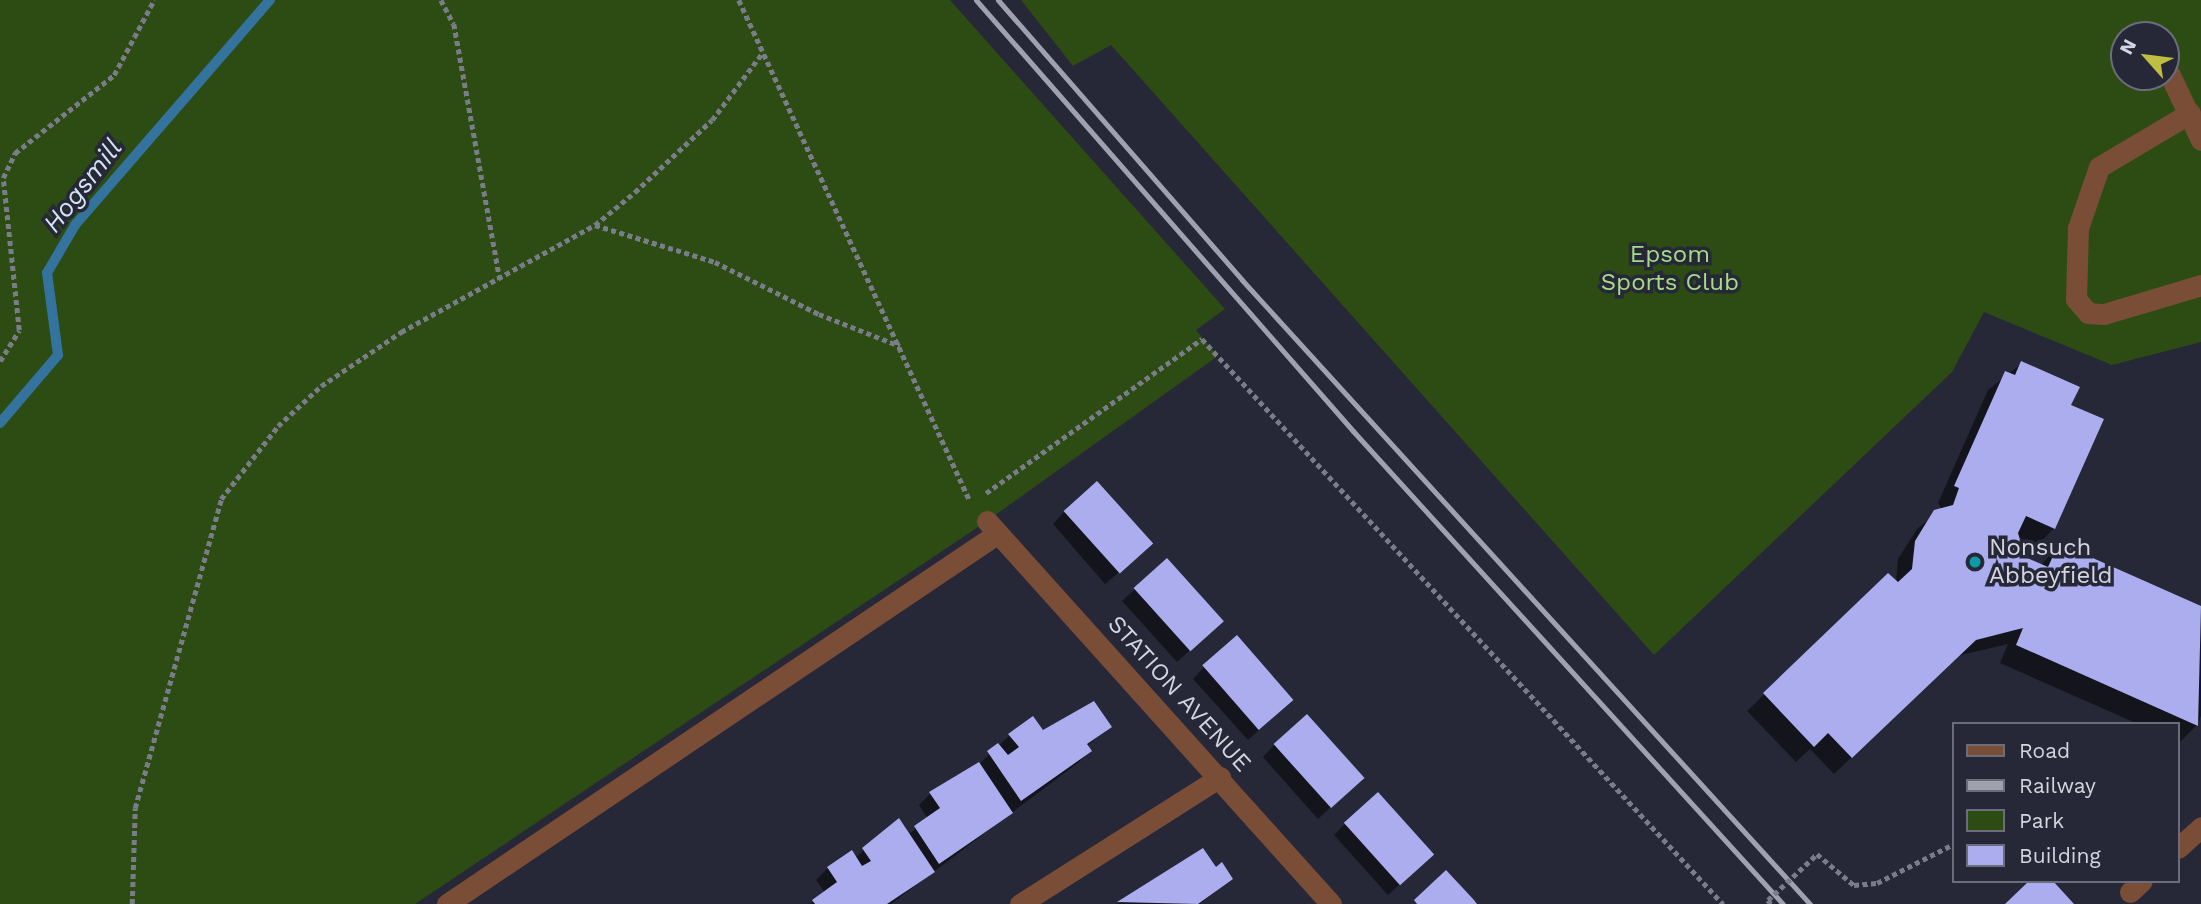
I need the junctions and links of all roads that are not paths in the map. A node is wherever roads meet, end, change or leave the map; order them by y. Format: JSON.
{"nodes":[{"id":1,"x":2178,"y":91,"type":"edge"},
{"id":2,"x":2190,"y":113,"type":"junction"},
{"id":3,"x":2201,"y":140,"type":"edge"},
{"id":4,"x":2201,"y":285,"type":"edge"},
{"id":5,"x":1220,"y":777,"type":"junction"},
{"id":6,"x":2201,"y":827,"type":"edge"},
{"id":7,"x":2180,"y":846,"type":"edge"},
{"id":8,"x":447,"y":904,"type":"edge"},
{"id":9,"x":1020,"y":904,"type":"edge"},
{"id":10,"x":1331,"y":904,"type":"edge"}],
"edges":[{"from":1,"to":2,"type":"street"},
{"from":2,"to":3,"type":"street"},
{"from":2,"to":4,"type":"street"},
{"from":5,"to":8,"type":"street","name":"STATION AVENUE"},
{"from":5,"to":9,"type":"street"},
{"from":5,"to":10,"type":"street","name":"STATION AVENUE"},
{"from":6,"to":7,"type":"street"}]}
